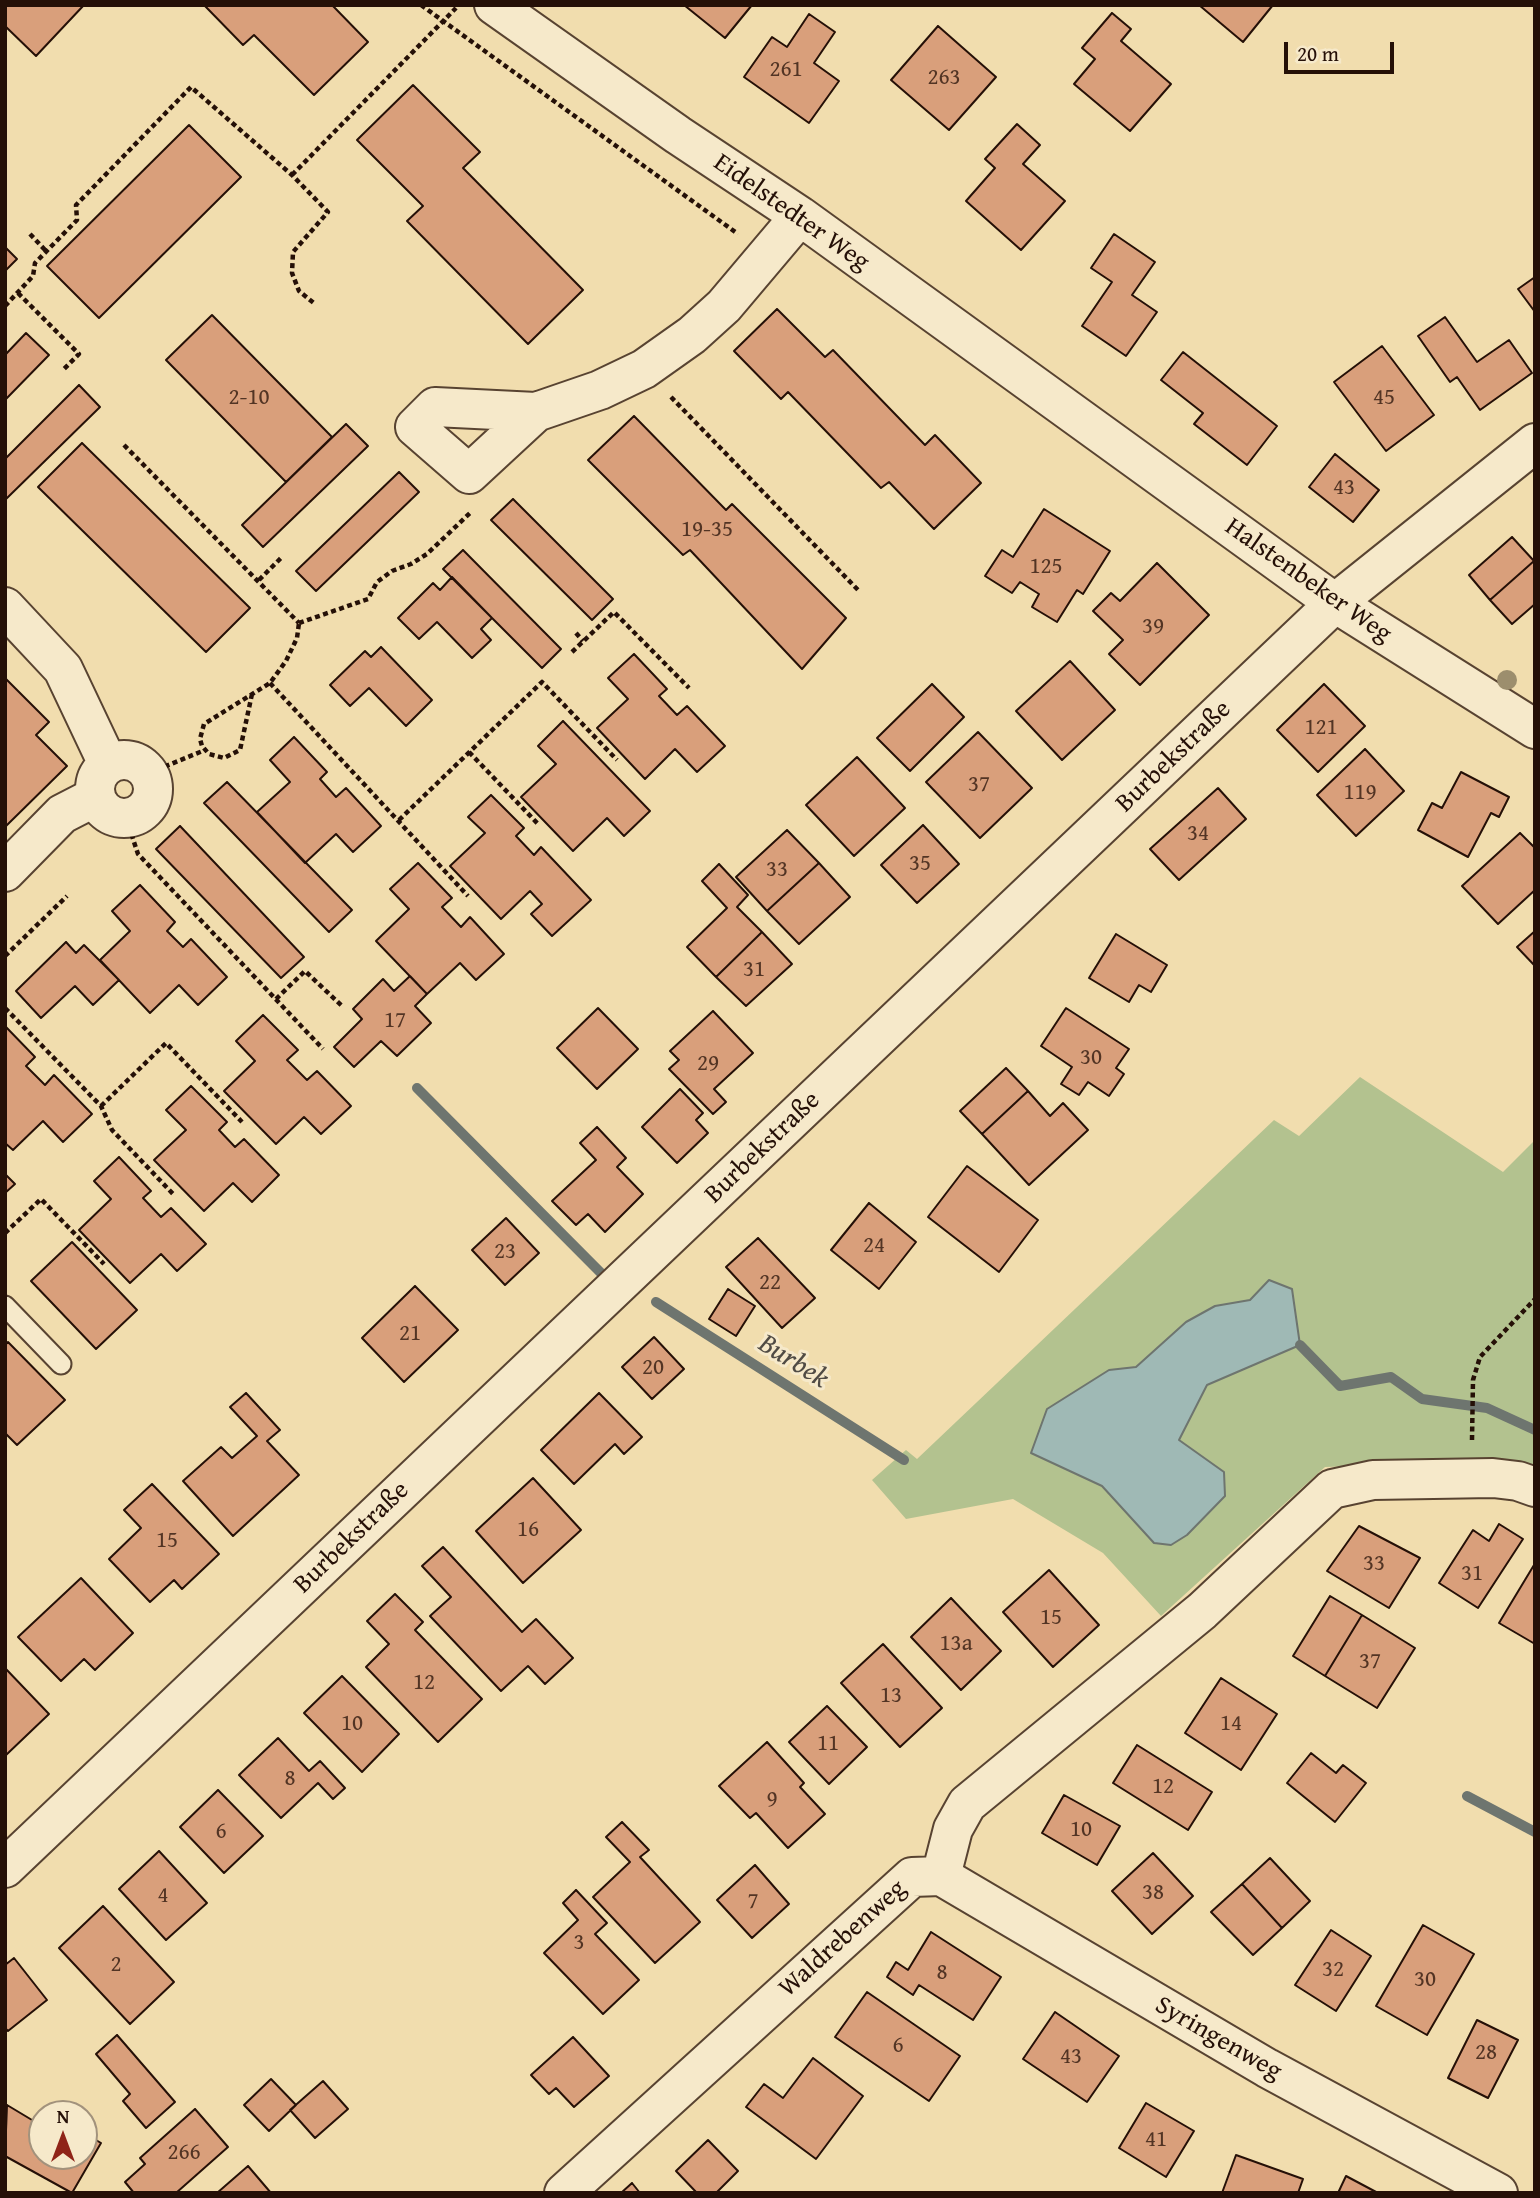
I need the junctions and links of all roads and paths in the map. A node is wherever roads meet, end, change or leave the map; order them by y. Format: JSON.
{"nodes":[{"id":1,"x":421,"y":5,"type":"edge"},
{"id":2,"x":458,"y":5,"type":"edge"},
{"id":3,"x":494,"y":5,"type":"edge"},
{"id":4,"x":443,"y":21,"type":"junction"},
{"id":5,"x":292,"y":175,"type":"junction"},
{"id":6,"x":800,"y":216,"type":"junction"},
{"id":7,"x":30,"y":234,"type":"dead end"},
{"id":8,"x":46,"y":251,"type":"junction"},
{"id":9,"x":767,"y":256,"type":"junction"},
{"id":10,"x":18,"y":293,"type":"junction"},
{"id":11,"x":315,"y":304,"type":"dead end"},
{"id":12,"x":5,"y":306,"type":"edge"},
{"id":13,"x":644,"y":369,"type":"junction"},
{"id":14,"x":63,"y":370,"type":"dead end"},
{"id":15,"x":536,"y":412,"type":"dead end"},
{"id":16,"x":1087,"y":424,"type":"joint"},
{"id":17,"x":1535,"y":443,"type":"edge"},
{"id":18,"x":124,"y":445,"type":"dead end"},
{"id":19,"x":470,"y":513,"type":"dead end"},
{"id":20,"x":284,"y":556,"type":"dead end"},
{"id":21,"x":259,"y":580,"type":"junction"},
{"id":22,"x":860,"y":592,"type":"dead end"},
{"id":23,"x":1335,"y":603,"type":"junction"},
{"id":24,"x":5,"y":607,"type":"edge"},
{"id":25,"x":299,"y":623,"type":"junction"},
{"id":26,"x":576,"y":634,"type":"dead end"},
{"id":27,"x":583,"y":641,"type":"junction"},
{"id":28,"x":572,"y":652,"type":"dead end"},
{"id":29,"x":270,"y":683,"type":"junction"},
{"id":30,"x":689,"y":688,"type":"dead end"},
{"id":31,"x":252,"y":694,"type":"junction"},
{"id":32,"x":1535,"y":729,"type":"edge"},
{"id":33,"x":205,"y":750,"type":"junction"},
{"id":34,"x":469,"y":752,"type":"junction"},
{"id":35,"x":617,"y":760,"type":"dead end"},
{"id":36,"x":149,"y":773,"type":"junction"},
{"id":37,"x":102,"y":780,"type":"junction"},
{"id":38,"x":127,"y":818,"type":"junction"},
{"id":39,"x":399,"y":820,"type":"junction"},
{"id":40,"x":538,"y":824,"type":"dead end"},
{"id":41,"x":5,"y":872,"type":"edge"},
{"id":42,"x":67,"y":895,"type":"dead end"},
{"id":43,"x":468,"y":896,"type":"dead end"},
{"id":44,"x":5,"y":956,"type":"edge"},
{"id":45,"x":276,"y":999,"type":"junction"},
{"id":46,"x":342,"y":1006,"type":"dead end"},
{"id":47,"x":5,"y":1008,"type":"edge"},
{"id":48,"x":323,"y":1049,"type":"dead end"},
{"id":49,"x":101,"y":1106,"type":"junction"},
{"id":50,"x":242,"y":1122,"type":"dead end"},
{"id":51,"x":175,"y":1196,"type":"dead end"},
{"id":52,"x":5,"y":1233,"type":"edge"},
{"id":53,"x":104,"y":1264,"type":"dead end"},
{"id":54,"x":1535,"y":1299,"type":"edge"},
{"id":55,"x":5,"y":1306,"type":"edge"},
{"id":56,"x":61,"y":1364,"type":"dead end"},
{"id":57,"x":1473,"y":1434,"type":"dead end"},
{"id":58,"x":1535,"y":1487,"type":"edge"},
{"id":59,"x":5,"y":1868,"type":"edge"},
{"id":60,"x":941,"y":1876,"type":"junction"},
{"id":61,"x":564,"y":2193,"type":"edge"},
{"id":62,"x":1499,"y":2193,"type":"edge"}],
"edges":[{"from":1,"to":4,"type":"path"},
{"from":2,"to":4,"type":"path"},
{"from":3,"to":6,"type":"street","name":"Eidelstedter Weg"},
{"from":4,"to":5,"type":"path"},
{"from":4,"to":9,"type":"path"},
{"from":5,"to":8,"type":"path"},
{"from":5,"to":11,"type":"path"},
{"from":6,"to":9,"type":"street"},
{"from":6,"to":16,"type":"street","name":"Eidelstedter Weg"},
{"from":7,"to":8,"type":"path"},
{"from":8,"to":10,"type":"path"},
{"from":9,"to":13,"type":"street"},
{"from":10,"to":12,"type":"path"},
{"from":10,"to":14,"type":"path"},
{"from":13,"to":15,"type":"street"},
{"from":13,"to":22,"type":"path"},
{"from":16,"to":23,"type":"street","name":"Halstenbeker Weg"},
{"from":17,"to":23,"type":"street","name":"Burbekstraße"},
{"from":18,"to":21,"type":"path"},
{"from":19,"to":25,"type":"path"},
{"from":20,"to":21,"type":"path"},
{"from":21,"to":25,"type":"path"},
{"from":23,"to":32,"type":"street","name":"Halstenbeker Weg"},
{"from":23,"to":59,"type":"street","name":"Burbekstraße"},
{"from":24,"to":37,"type":"street"},
{"from":25,"to":29,"type":"path"},
{"from":26,"to":27,"type":"path"},
{"from":27,"to":28,"type":"path"},
{"from":27,"to":30,"type":"path"},
{"from":29,"to":31,"type":"path"},
{"from":29,"to":39,"type":"path"},
{"from":31,"to":33,"type":"path"},
{"from":31,"to":33,"type":"path"},
{"from":33,"to":36,"type":"path"},
{"from":34,"to":35,"type":"path"},
{"from":34,"to":39,"type":"path"},
{"from":34,"to":40,"type":"path"},
{"from":36,"to":37,"type":"street"},
{"from":36,"to":38,"type":"street"},
{"from":37,"to":38,"type":"street"},
{"from":37,"to":41,"type":"street"},
{"from":38,"to":45,"type":"path"},
{"from":39,"to":43,"type":"path"},
{"from":42,"to":44,"type":"path"},
{"from":45,"to":46,"type":"path"},
{"from":45,"to":48,"type":"path"},
{"from":47,"to":49,"type":"path"},
{"from":49,"to":50,"type":"path"},
{"from":49,"to":51,"type":"path"},
{"from":52,"to":53,"type":"path"},
{"from":54,"to":57,"type":"path"},
{"from":55,"to":56,"type":"lane"},
{"from":58,"to":60,"type":"street","name":"Waldrebenweg"},
{"from":60,"to":61,"type":"street","name":"Waldrebenweg"},
{"from":60,"to":62,"type":"street","name":"Syringenweg"}]}
